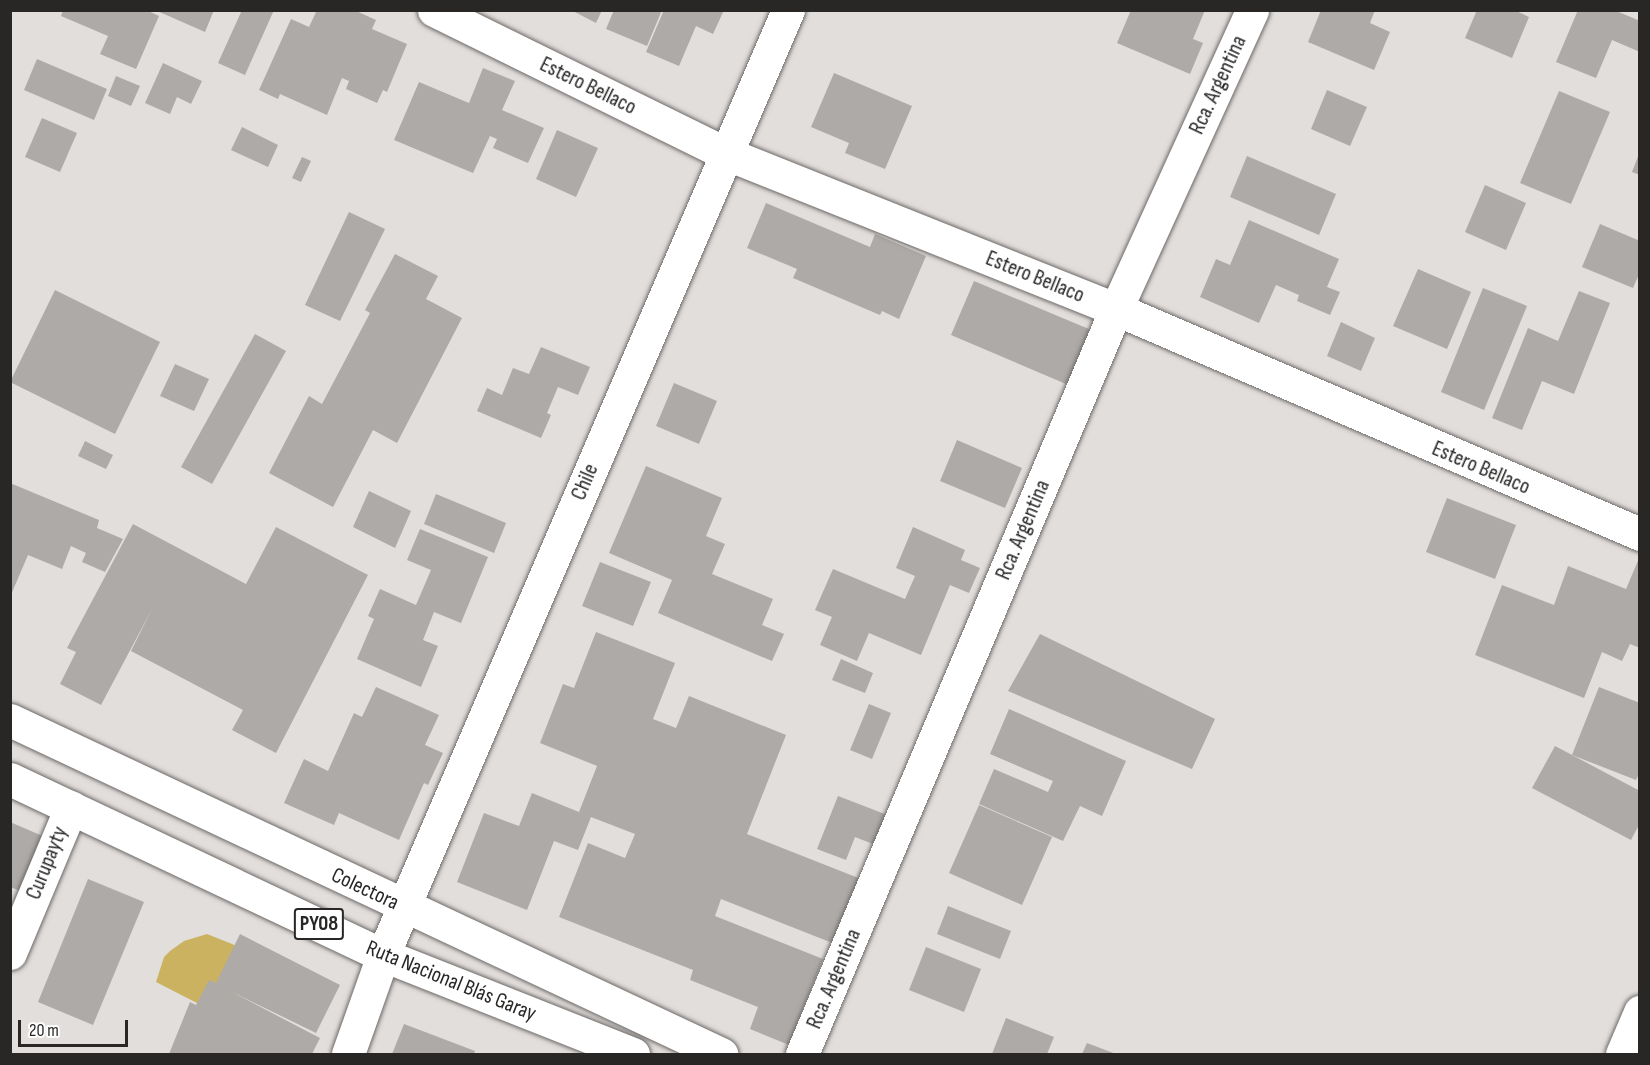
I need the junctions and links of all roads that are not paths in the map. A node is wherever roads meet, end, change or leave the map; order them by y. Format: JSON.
{"nodes":[{"id":1,"x":434,"y":10,"type":"edge"},
{"id":2,"x":788,"y":10,"type":"edge"},
{"id":3,"x":1252,"y":10,"type":"edge"},
{"id":4,"x":725,"y":153,"type":"junction"},
{"id":5,"x":1116,"y":309,"type":"junction"},
{"id":6,"x":1640,"y":534,"type":"edge"},
{"id":7,"x":10,"y":720,"type":"edge"},
{"id":8,"x":10,"y":779,"type":"edge"},
{"id":9,"x":71,"y":807,"type":"junction"},
{"id":10,"x":404,"y":907,"type":"junction"},
{"id":11,"x":10,"y":953,"type":"edge"},
{"id":12,"x":383,"y":955,"type":"junction"},
{"id":13,"x":1640,"y":1012,"type":"edge"},
{"id":14,"x":348,"y":1054,"type":"edge"},
{"id":15,"x":633,"y":1054,"type":"edge"},
{"id":16,"x":721,"y":1054,"type":"edge"},
{"id":17,"x":802,"y":1054,"type":"edge"},
{"id":18,"x":1622,"y":1054,"type":"edge"}],
"edges":[{"from":1,"to":4,"type":"main road","name":"Estero Bellaco"},
{"from":2,"to":4,"type":"main road","name":"Chile"},
{"from":3,"to":5,"type":"main road","name":"Rca. Argentina"},
{"from":4,"to":5,"type":"main road","name":"Estero Bellaco"},
{"from":4,"to":10,"type":"main road","name":"Chile"},
{"from":5,"to":6,"type":"main road","name":"Estero Bellaco"},
{"from":5,"to":17,"type":"main road","name":"Rca. Argentina"},
{"from":7,"to":10,"type":"main road","name":"Colectora"},
{"from":8,"to":9,"type":"main road","name":"Ruta Nacional Blás Garay","number":"PY08"},
{"from":9,"to":11,"type":"main road","name":"Curupayty"},
{"from":9,"to":12,"type":"main road","name":"Ruta Nacional Blás Garay","number":"PY08"},
{"from":10,"to":12,"type":"main road","name":"Chile"},
{"from":10,"to":16,"type":"main road","name":"Colectora"},
{"from":12,"to":14,"type":"main road","name":"Chile"},
{"from":12,"to":15,"type":"main road","name":"Ruta Nacional Blás Garay","number":"PY08"},
{"from":13,"to":18,"type":"main road"}]}
